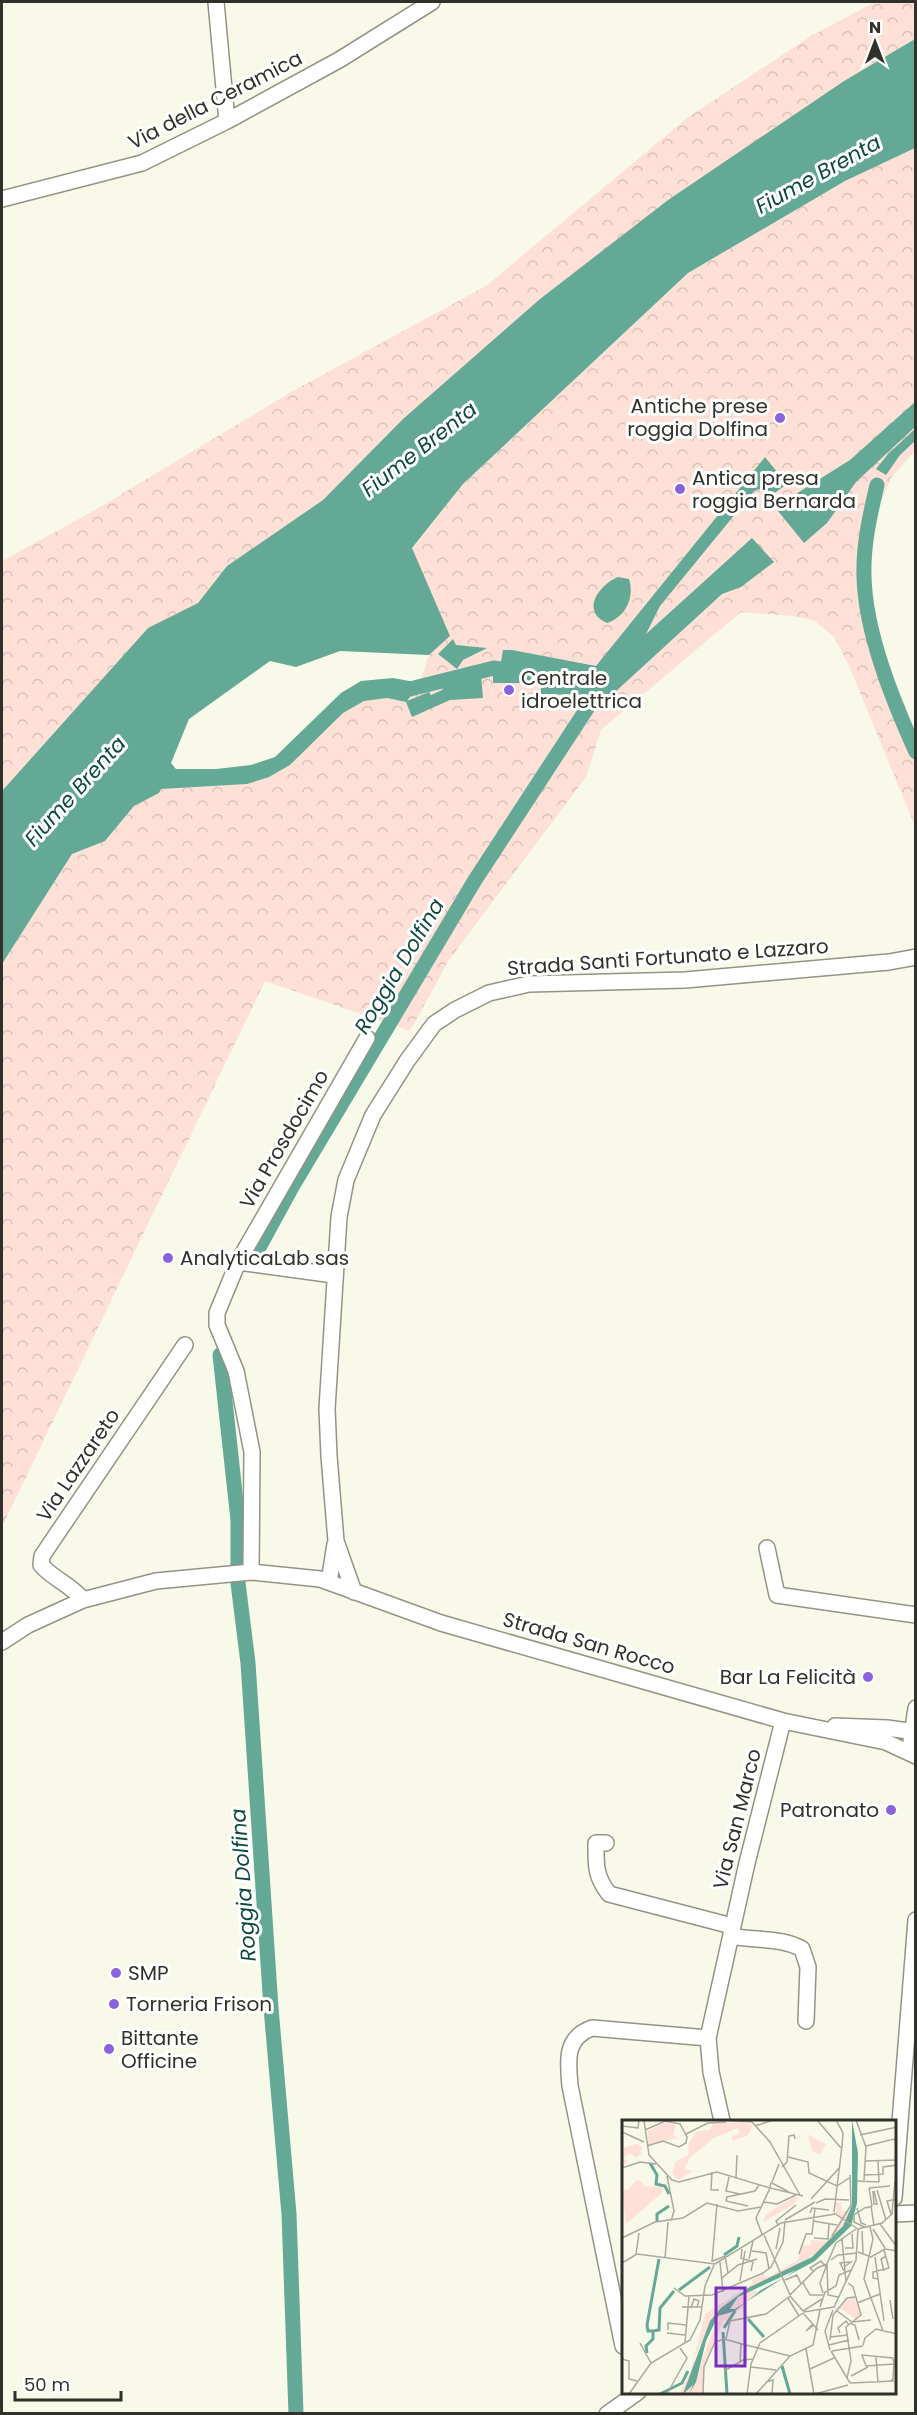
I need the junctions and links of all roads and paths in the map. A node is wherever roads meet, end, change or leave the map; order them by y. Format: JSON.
{"nodes":[{"id":1,"x":216,"y":2,"type":"edge"},
{"id":2,"x":432,"y":2,"type":"edge"},
{"id":3,"x":227,"y":121,"type":"junction"},
{"id":4,"x":2,"y":199,"type":"edge"},
{"id":5,"x":915,"y":957,"type":"edge"},
{"id":6,"x":367,"y":1038,"type":"dead end"},
{"id":7,"x":238,"y":1262,"type":"junction"},
{"id":8,"x":334,"y":1275,"type":"junction"},
{"id":9,"x":185,"y":1345,"type":"dead end"},
{"id":10,"x":336,"y":1541,"type":"junction"},
{"id":11,"x":767,"y":1548,"type":"dead end"},
{"id":12,"x":248,"y":1573,"type":"junction"},
{"id":13,"x":329,"y":1582,"type":"junction"},
{"id":14,"x":354,"y":1592,"type":"junction"},
{"id":15,"x":83,"y":1599,"type":"junction"},
{"id":16,"x":915,"y":1615,"type":"edge"},
{"id":17,"x":2,"y":1642,"type":"edge"},
{"id":18,"x":915,"y":1708,"type":"edge"},
{"id":19,"x":783,"y":1721,"type":"junction"},
{"id":20,"x":816,"y":1726,"type":"junction"},
{"id":21,"x":914,"y":1731,"type":"edge"},
{"id":22,"x":912,"y":1754,"type":"edge"},
{"id":23,"x":606,"y":1843,"type":"dead end"},
{"id":24,"x":915,"y":1920,"type":"edge"},
{"id":25,"x":732,"y":1931,"type":"junction"},
{"id":26,"x":806,"y":2021,"type":"dead end"},
{"id":27,"x":708,"y":2038,"type":"junction"},
{"id":28,"x":722,"y":2120,"type":"edge"},
{"id":29,"x":896,"y":2172,"type":"edge"},
{"id":30,"x":915,"y":2213,"type":"edge"},
{"id":31,"x":896,"y":2214,"type":"edge"},
{"id":32,"x":622,"y":2341,"type":"edge"},
{"id":33,"x":633,"y":2394,"type":"edge"},
{"id":34,"x":607,"y":2414,"type":"edge"}],
"edges":[{"from":1,"to":3,"type":"street"},
{"from":2,"to":3,"type":"street","name":"Via della Ceramica"},
{"from":3,"to":4,"type":"street","name":"Via della Ceramica"},
{"from":5,"to":8,"type":"street","name":"Strada Santi Fortunato e Lazzaro"},
{"from":6,"to":7,"type":"street","name":"Via Prosdocimo"},
{"from":7,"to":8,"type":"street"},
{"from":7,"to":12,"type":"street","name":"Via Prosdocimo"},
{"from":8,"to":10,"type":"street","name":"Strada Santi Fortunato e Lazzaro"},
{"from":9,"to":15,"type":"street","name":"Via Lazzareto"},
{"from":10,"to":13,"type":"street","name":"Strada Santi Fortunato e Lazzaro"},
{"from":10,"to":14,"type":"street","name":"Strada Santi Fortunato e Lazzaro"},
{"from":11,"to":16,"type":"street"},
{"from":12,"to":13,"type":"street"},
{"from":12,"to":15,"type":"street"},
{"from":13,"to":14,"type":"street"},
{"from":14,"to":19,"type":"street","name":"Strada San Rocco"},
{"from":15,"to":17,"type":"street"},
{"from":18,"to":21,"type":"street"},
{"from":19,"to":20,"type":"street","name":"Strada San Rocco"},
{"from":19,"to":25,"type":"street","name":"Via San Marco"},
{"from":20,"to":21,"type":"street","name":"Strada San Rocco"},
{"from":20,"to":22,"type":"street","name":"Strada San Rocco"},
{"from":21,"to":22,"type":"street"},
{"from":23,"to":25,"type":"street"},
{"from":24,"to":29,"type":"street"},
{"from":25,"to":26,"type":"street"},
{"from":25,"to":27,"type":"street","name":"Via San Marco"},
{"from":27,"to":28,"type":"street","name":"Via San Marco"},
{"from":27,"to":32,"type":"street"},
{"from":30,"to":31,"type":"street"},
{"from":33,"to":34,"type":"street"}]}
